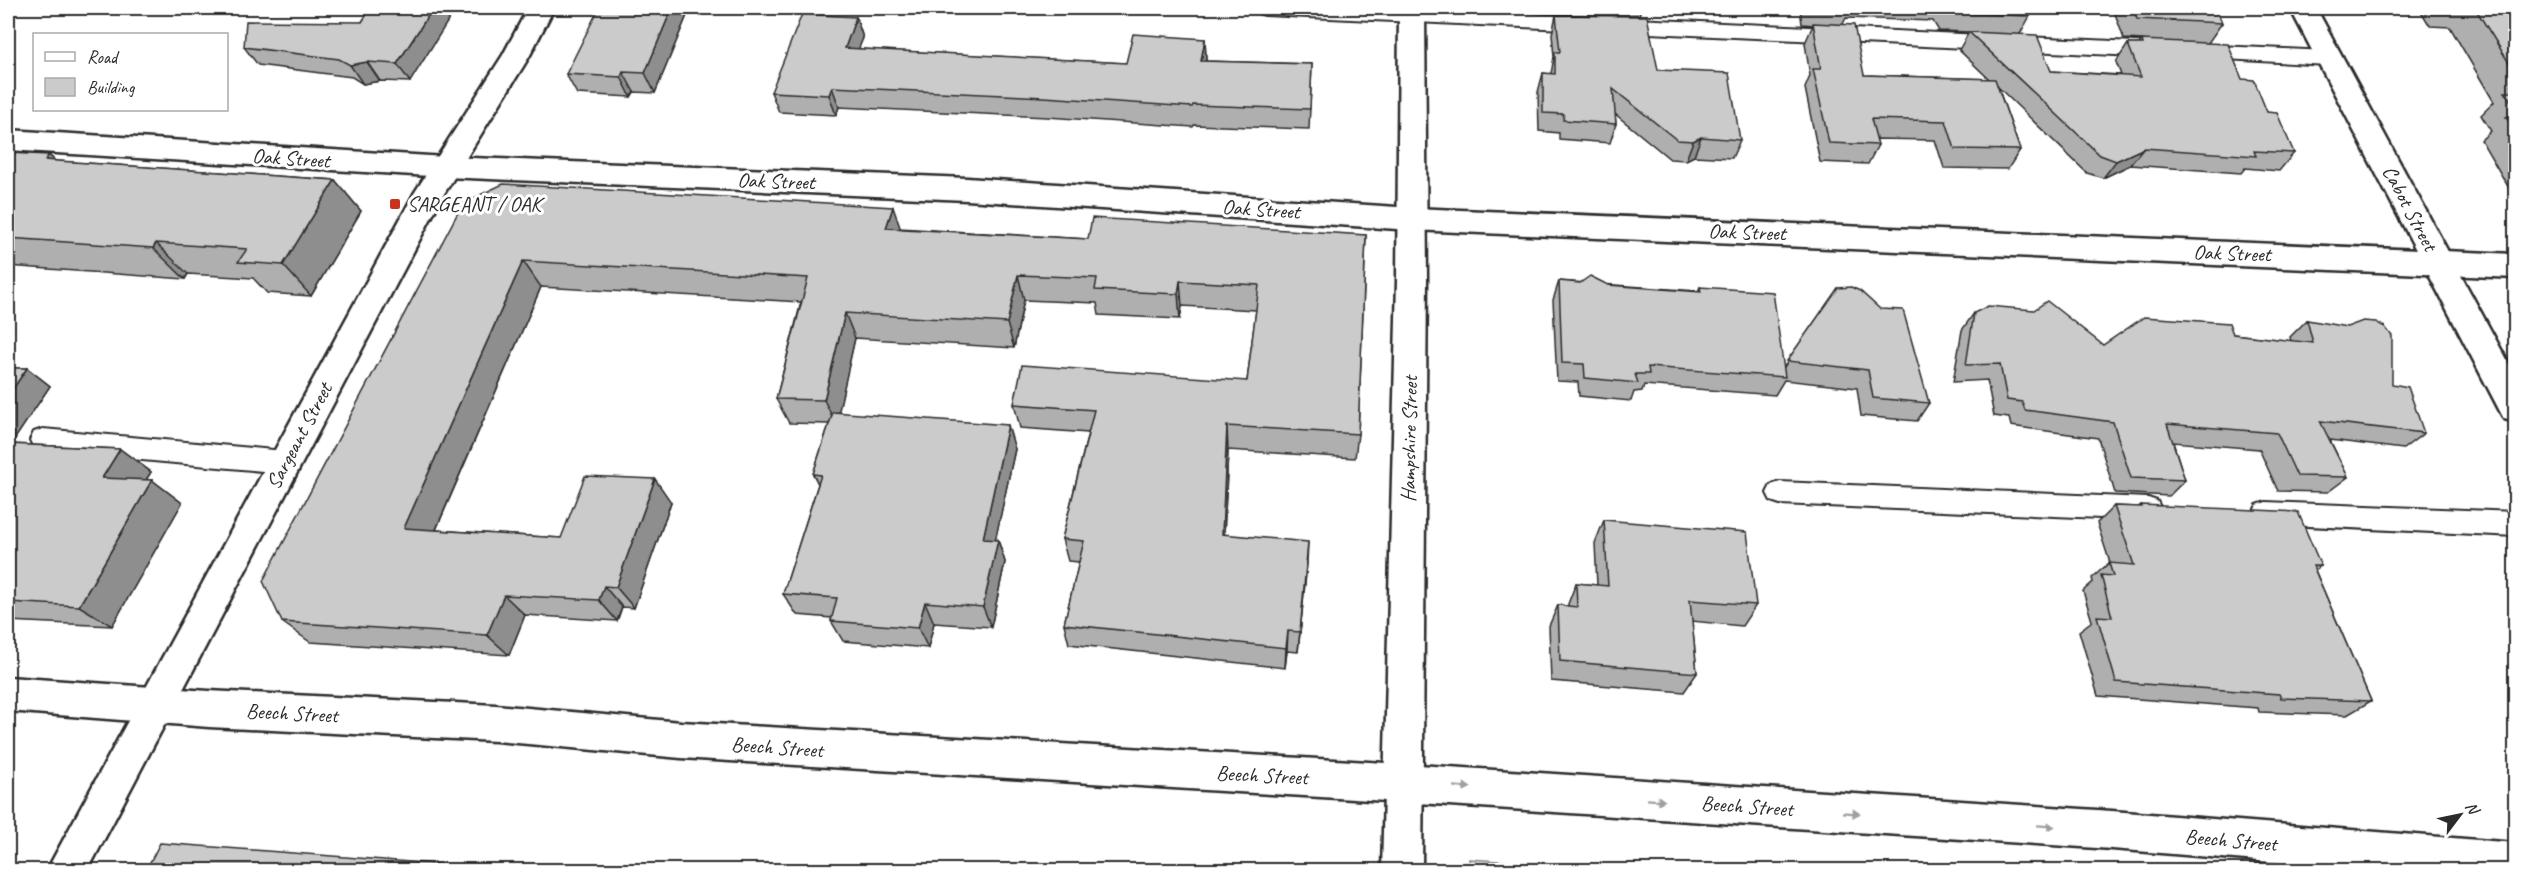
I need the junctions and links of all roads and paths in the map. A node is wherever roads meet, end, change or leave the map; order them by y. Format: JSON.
{"nodes":[{"id":1,"x":541,"y":8,"type":"edge"},
{"id":2,"x":1265,"y":8,"type":"edge"},
{"id":3,"x":2303,"y":8,"type":"edge"},
{"id":4,"x":1412,"y":11,"type":"edge"},
{"id":5,"x":2328,"y":57,"type":"junction"},
{"id":6,"x":8,"y":140,"type":"edge"},
{"id":7,"x":446,"y":167,"type":"junction"},
{"id":8,"x":1412,"y":219,"type":"junction"},
{"id":9,"x":2438,"y":262,"type":"junction"},
{"id":10,"x":2516,"y":266,"type":"edge"},
{"id":11,"x":2516,"y":409,"type":"edge"},
{"id":12,"x":43,"y":440,"type":"dead end"},
{"id":13,"x":284,"y":462,"type":"junction"},
{"id":14,"x":1780,"y":493,"type":"dead end"},
{"id":15,"x":2172,"y":510,"type":"edge"},
{"id":16,"x":2243,"y":512,"type":"edge"},
{"id":17,"x":2516,"y":524,"type":"edge"},
{"id":18,"x":8,"y":694,"type":"edge"},
{"id":19,"x":155,"y":706,"type":"junction"},
{"id":20,"x":1403,"y":783,"type":"junction"},
{"id":21,"x":2516,"y":863,"type":"edge"},
{"id":22,"x":68,"y":870,"type":"edge"},
{"id":23,"x":1402,"y":870,"type":"edge"}],
"edges":[{"from":1,"to":7,"type":"street","name":"Sargeant Street"},
{"from":2,"to":4,"type":"lane"},
{"from":3,"to":5,"type":"street","name":"Cabot Street"},
{"from":4,"to":5,"type":"lane"},
{"from":4,"to":8,"type":"street","name":"Hampshire Street"},
{"from":5,"to":9,"type":"street","name":"Cabot Street"},
{"from":6,"to":7,"type":"street","name":"Oak Street"},
{"from":7,"to":8,"type":"street","name":"Oak Street"},
{"from":7,"to":13,"type":"street","name":"Sargeant Street"},
{"from":8,"to":9,"type":"street","name":"Oak Street"},
{"from":8,"to":20,"type":"street","name":"Hampshire Street"},
{"from":9,"to":10,"type":"street","name":"Oak Street"},
{"from":9,"to":11,"type":"street","name":"Cabot Street"},
{"from":12,"to":13,"type":"lane"},
{"from":13,"to":19,"type":"street","name":"Sargeant Street"},
{"from":14,"to":15,"type":"lane"},
{"from":16,"to":17,"type":"lane"},
{"from":18,"to":19,"type":"street","name":"Beech Street"},
{"from":19,"to":20,"type":"street","name":"Beech Street"},
{"from":19,"to":22,"type":"street","name":"Sargeant Street"},
{"from":20,"to":21,"type":"street","name":"Beech Street","one_way":true},
{"from":20,"to":23,"type":"street","name":"Hampshire Street"}]}
